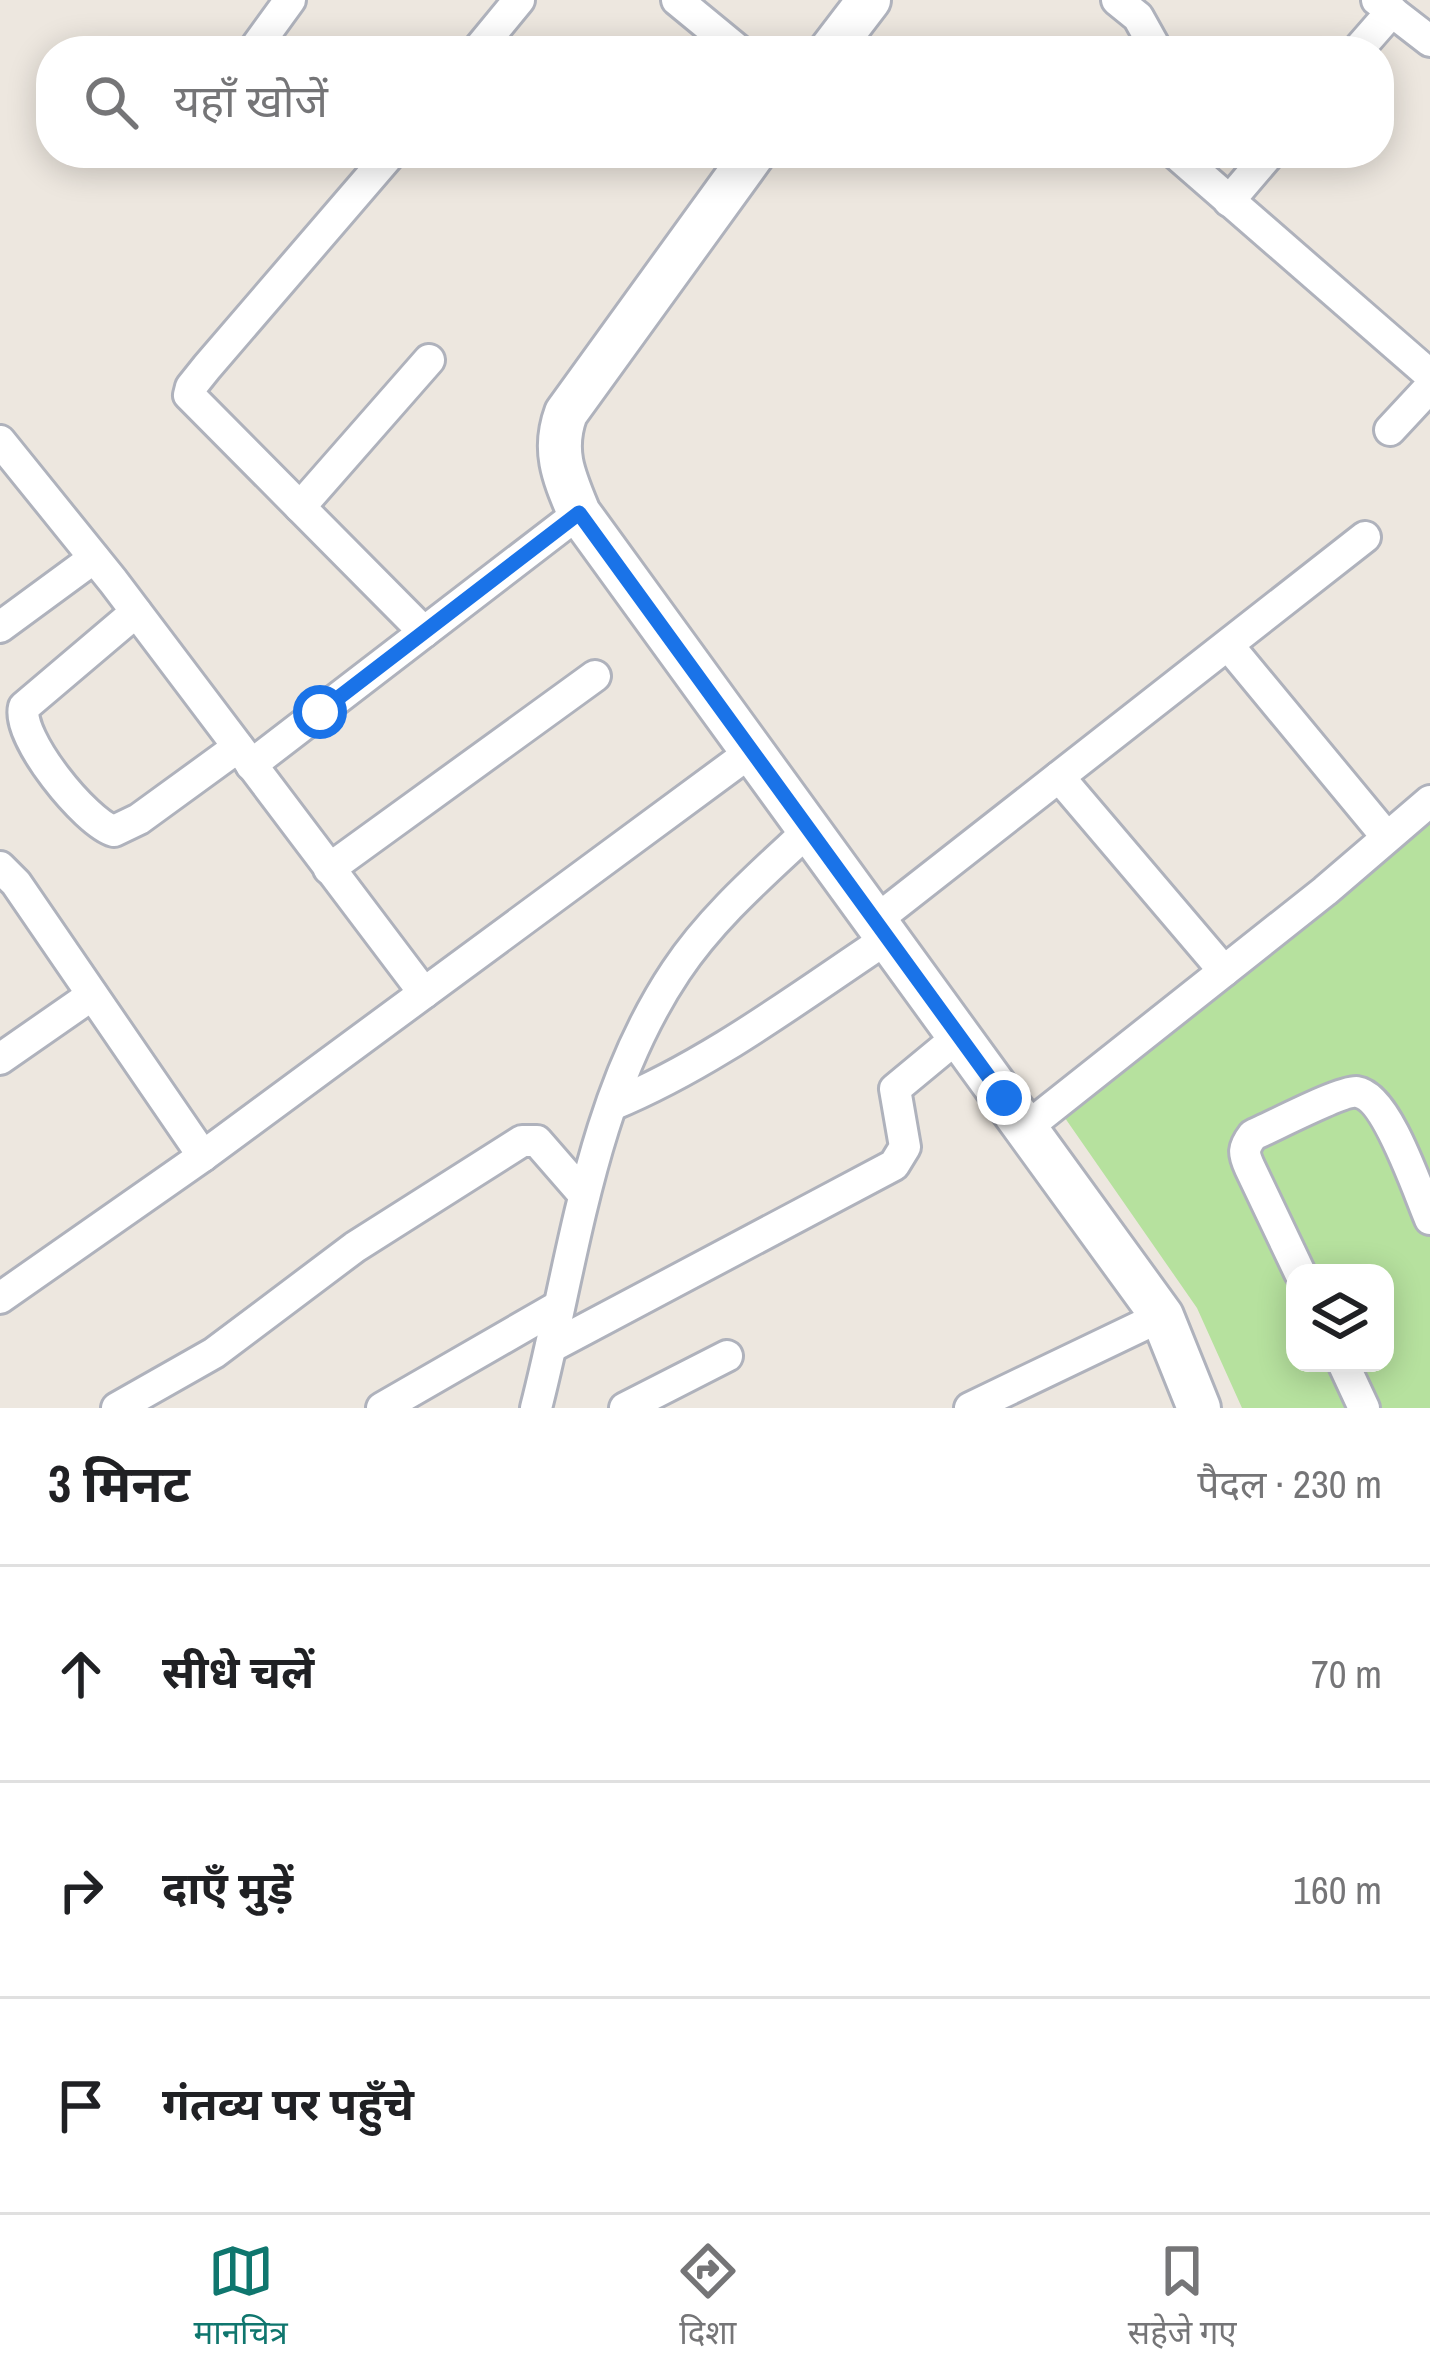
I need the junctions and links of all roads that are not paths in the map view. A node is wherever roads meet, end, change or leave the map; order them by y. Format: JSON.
{"nodes":[{"id":1,"x":290,"y":0,"type":"edge"},
{"id":2,"x":519,"y":0,"type":"edge"},
{"id":3,"x":677,"y":0,"type":"edge"},
{"id":4,"x":868,"y":0,"type":"edge"},
{"id":5,"x":1117,"y":0,"type":"edge"},
{"id":6,"x":1384,"y":6,"type":"edge"},
{"id":7,"x":262,"y":36,"type":"edge"},
{"id":8,"x":489,"y":36,"type":"edge"},
{"id":9,"x":721,"y":36,"type":"edge"},
{"id":10,"x":841,"y":36,"type":"edge"},
{"id":11,"x":1149,"y":36,"type":"edge"},
{"id":12,"x":1367,"y":36,"type":"edge"},
{"id":13,"x":1430,"y":41,"type":"edge"},
{"id":14,"x":368,"y":168,"type":"edge"},
{"id":15,"x":743,"y":168,"type":"edge"},
{"id":16,"x":1192,"y":168,"type":"edge"},
{"id":17,"x":1257,"y":168,"type":"edge"},
{"id":18,"x":1229,"y":201,"type":"junction"},
{"id":19,"x":428,"y":361,"type":"dead end"},
{"id":20,"x":1430,"y":375,"type":"edge"},
{"id":21,"x":1430,"y":387,"type":"edge"},
{"id":22,"x":1390,"y":430,"type":"dead end"},
{"id":23,"x":1,"y":443,"type":"edge"},
{"id":24,"x":300,"y":507,"type":"junction"},
{"id":25,"x":579,"y":513,"type":"junction"},
{"id":26,"x":1365,"y":537,"type":"dead end"},
{"id":27,"x":94,"y":558,"type":"junction"},
{"id":28,"x":136,"y":612,"type":"junction"},
{"id":29,"x":0,"y":627,"type":"edge"},
{"id":30,"x":424,"y":632,"type":"junction"},
{"id":31,"x":1228,"y":645,"type":"junction"},
{"id":32,"x":595,"y":676,"type":"dead end"},
{"id":33,"x":752,"y":752,"type":"junction"},
{"id":34,"x":244,"y":756,"type":"junction"},
{"id":35,"x":1059,"y":777,"type":"junction"},
{"id":36,"x":1430,"y":801,"type":"edge"},
{"id":37,"x":809,"y":830,"type":"junction"},
{"id":38,"x":1386,"y":836,"type":"junction"},
{"id":39,"x":0,"y":867,"type":"edge"},
{"id":40,"x":329,"y":869,"type":"junction"},
{"id":41,"x":882,"y":929,"type":"junction"},
{"id":42,"x":1224,"y":971,"type":"junction"},
{"id":43,"x":424,"y":993,"type":"junction"},
{"id":44,"x":92,"y":994,"type":"junction"},
{"id":45,"x":959,"y":1036,"type":"junction"},
{"id":46,"x":0,"y":1059,"type":"edge"},
{"id":47,"x":612,"y":1105,"type":"junction"},
{"id":48,"x":1026,"y":1128,"type":"junction"},
{"id":49,"x":203,"y":1156,"type":"junction"},
{"id":50,"x":584,"y":1195,"type":"junction"},
{"id":51,"x":1430,"y":1219,"type":"edge"},
{"id":52,"x":1296,"y":1264,"type":"edge"},
{"id":53,"x":0,"y":1298,"type":"edge"},
{"id":54,"x":559,"y":1306,"type":"junction"},
{"id":55,"x":1162,"y":1316,"type":"junction"},
{"id":56,"x":551,"y":1347,"type":"junction"},
{"id":57,"x":727,"y":1356,"type":"dead end"},
{"id":58,"x":1346,"y":1372,"type":"edge"},
{"id":59,"x":117,"y":1408,"type":"edge"},
{"id":60,"x":382,"y":1408,"type":"edge"},
{"id":61,"x":536,"y":1408,"type":"edge"},
{"id":62,"x":625,"y":1408,"type":"edge"},
{"id":63,"x":970,"y":1408,"type":"edge"},
{"id":64,"x":1198,"y":1408,"type":"edge"},
{"id":65,"x":1364,"y":1408,"type":"edge"}],
"edges":[{"from":1,"to":7,"type":"street"},
{"from":2,"to":8,"type":"street"},
{"from":3,"to":9,"type":"street"},
{"from":4,"to":10,"type":"street"},
{"from":5,"to":11,"type":"street"},
{"from":6,"to":12,"type":"street"},
{"from":6,"to":13,"type":"street"},
{"from":14,"to":24,"type":"street"},
{"from":15,"to":25,"type":"street"},
{"from":16,"to":18,"type":"street"},
{"from":17,"to":18,"type":"street"},
{"from":18,"to":20,"type":"street"},
{"from":19,"to":24,"type":"street"},
{"from":21,"to":22,"type":"street"},
{"from":23,"to":27,"type":"street"},
{"from":24,"to":30,"type":"street"},
{"from":25,"to":30,"type":"street"},
{"from":25,"to":33,"type":"street"},
{"from":26,"to":31,"type":"street"},
{"from":27,"to":28,"type":"street"},
{"from":27,"to":29,"type":"street"},
{"from":28,"to":34,"type":"street"},
{"from":28,"to":34,"type":"street"},
{"from":30,"to":34,"type":"street"},
{"from":31,"to":35,"type":"street"},
{"from":31,"to":38,"type":"street"},
{"from":32,"to":40,"type":"street"},
{"from":33,"to":37,"type":"street"},
{"from":33,"to":43,"type":"street"},
{"from":34,"to":40,"type":"street"},
{"from":35,"to":41,"type":"street"},
{"from":35,"to":42,"type":"street"},
{"from":36,"to":38,"type":"street"},
{"from":37,"to":41,"type":"street"},
{"from":37,"to":47,"type":"street"},
{"from":38,"to":42,"type":"street"},
{"from":39,"to":44,"type":"street"},
{"from":40,"to":43,"type":"street"},
{"from":41,"to":45,"type":"street"},
{"from":41,"to":47,"type":"street"},
{"from":42,"to":48,"type":"street"},
{"from":43,"to":49,"type":"street"},
{"from":44,"to":46,"type":"street"},
{"from":44,"to":49,"type":"street"},
{"from":45,"to":48,"type":"street"},
{"from":45,"to":56,"type":"street"},
{"from":47,"to":50,"type":"street"},
{"from":48,"to":55,"type":"street"},
{"from":49,"to":53,"type":"street"},
{"from":50,"to":54,"type":"street"},
{"from":50,"to":59,"type":"street"},
{"from":51,"to":52,"type":"street"},
{"from":54,"to":56,"type":"street"},
{"from":54,"to":60,"type":"street"},
{"from":55,"to":63,"type":"street"},
{"from":55,"to":64,"type":"street"},
{"from":56,"to":61,"type":"street"},
{"from":57,"to":62,"type":"street"},
{"from":58,"to":65,"type":"street"}]}
